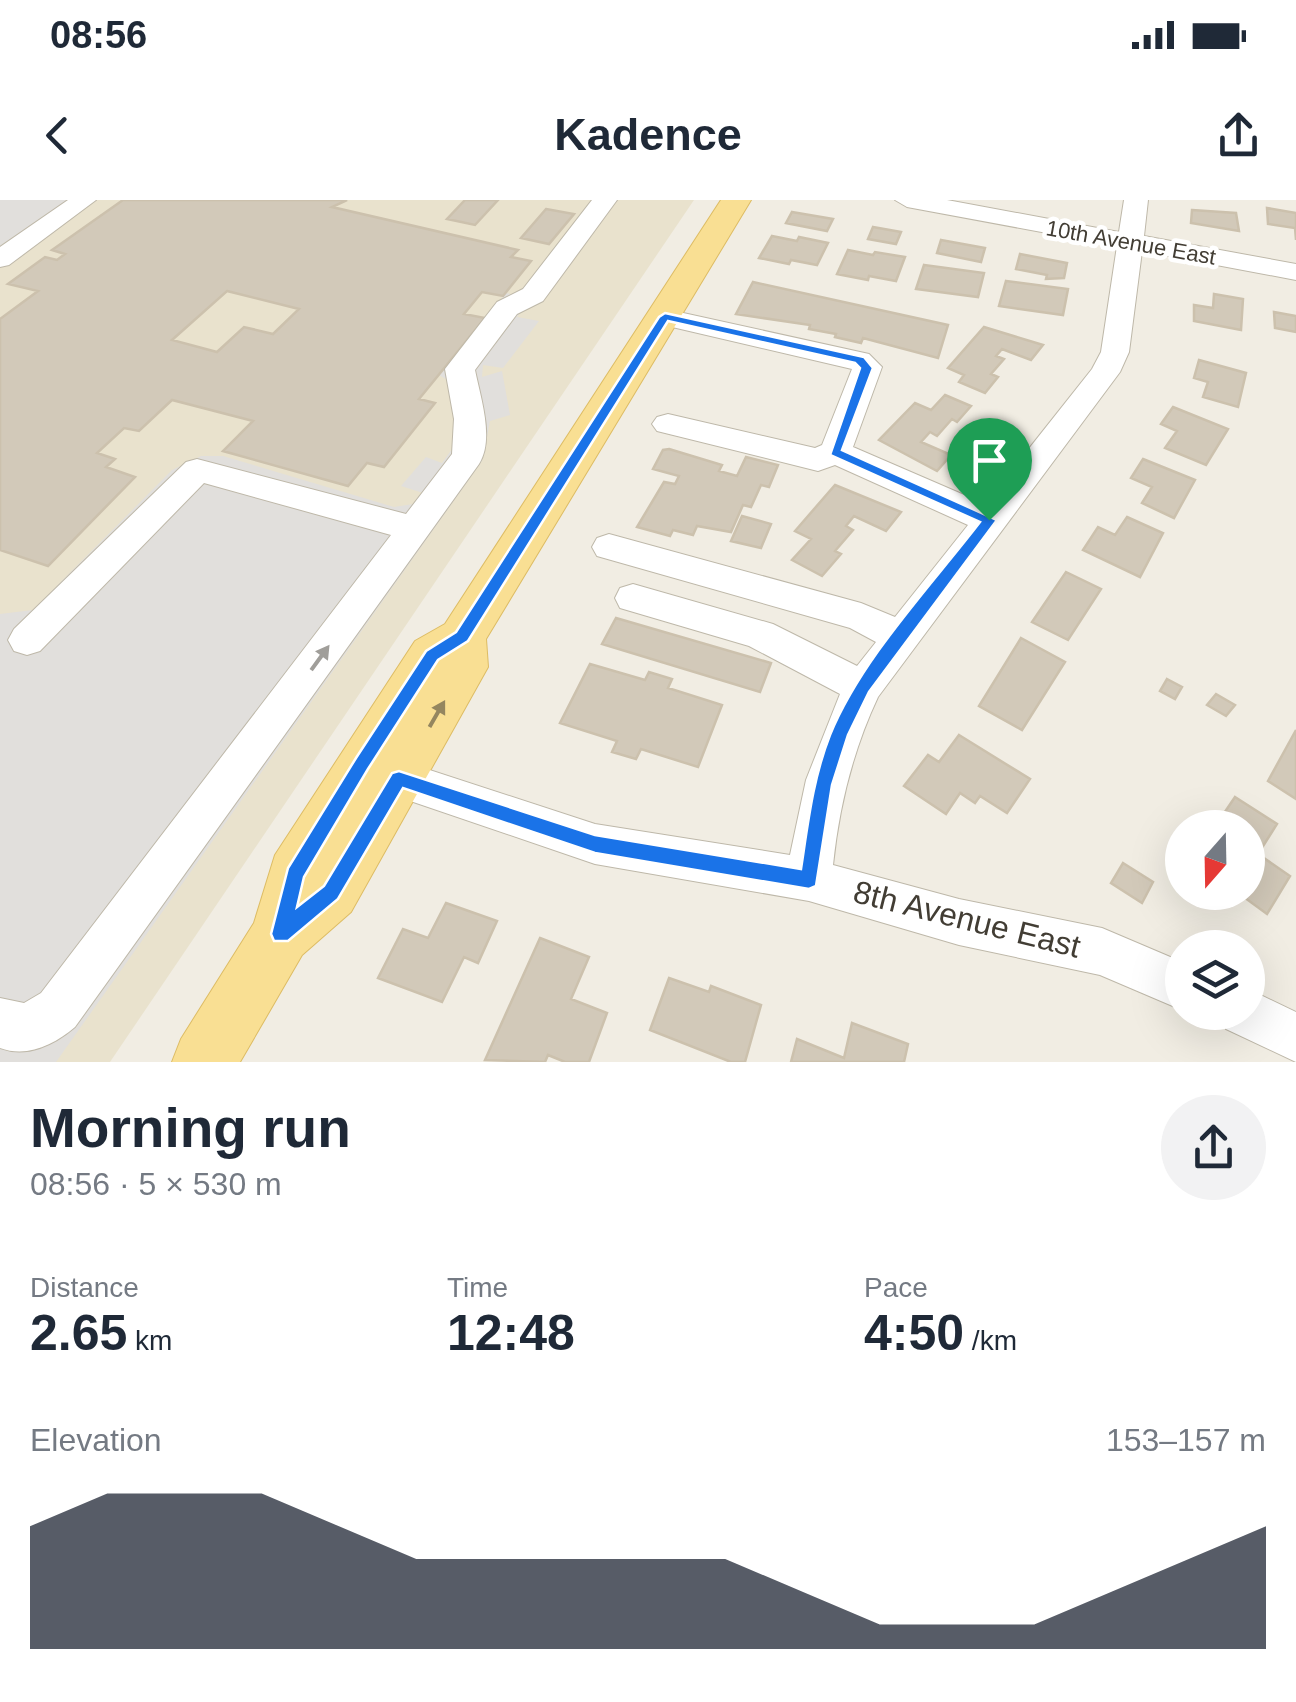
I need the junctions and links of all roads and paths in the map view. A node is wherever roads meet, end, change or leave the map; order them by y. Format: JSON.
{"nodes":[{"id":1,"x":84,"y":200,"type":"edge"},
{"id":2,"x":606,"y":200,"type":"edge"},
{"id":3,"x":736,"y":200,"type":"edge"},
{"id":4,"x":907,"y":200,"type":"edge"},
{"id":5,"x":1136,"y":200,"type":"edge"},
{"id":6,"x":1131,"y":242,"type":"junction"},
{"id":7,"x":0,"y":259,"type":"edge"},
{"id":8,"x":1296,"y":272,"type":"edge"},
{"id":9,"x":665,"y":317,"type":"junction"},
{"id":10,"x":668,"y":424,"type":"dead end"},
{"id":11,"x":834,"y":452,"type":"junction"},
{"id":12,"x":989,"y":520,"type":"junction"},
{"id":13,"x":415,"y":530,"type":"junction"},
{"id":14,"x":609,"y":547,"type":"dead end"},
{"id":15,"x":632,"y":598,"type":"dead end"},
{"id":16,"x":462,"y":637,"type":"junction"},
{"id":17,"x":900,"y":637,"type":"junction"},
{"id":18,"x":27,"y":640,"type":"dead end"},
{"id":19,"x":863,"y":688,"type":"junction"},
{"id":20,"x":399,"y":779,"type":"junction"},
{"id":21,"x":809,"y":880,"type":"junction"},
{"id":22,"x":281,"y":934,"type":"junction"},
{"id":23,"x":1165,"y":979,"type":"edge"},
{"id":24,"x":0,"y":1022,"type":"edge"},
{"id":25,"x":1265,"y":1023,"type":"edge"},
{"id":26,"x":1296,"y":1039,"type":"edge"},
{"id":27,"x":204,"y":1062,"type":"edge"}],
"edges":[{"from":1,"to":7,"type":"street"},
{"from":2,"to":13,"type":"street"},
{"from":3,"to":9,"type":"main road"},
{"from":4,"to":6,"type":"street","name":"10th Avenue East"},
{"from":5,"to":6,"type":"street"},
{"from":6,"to":8,"type":"street","name":"10th Avenue East"},
{"from":6,"to":12,"type":"street"},
{"from":9,"to":11,"type":"street"},
{"from":9,"to":16,"type":"main road"},
{"from":10,"to":11,"type":"street"},
{"from":11,"to":12,"type":"street"},
{"from":12,"to":17,"type":"street"},
{"from":13,"to":18,"type":"street"},
{"from":24,"to":13,"type":"street","one_way":true},
{"from":14,"to":17,"type":"street"},
{"from":15,"to":19,"type":"street"},
{"from":20,"to":16,"type":"main road","one_way":true},
{"from":16,"to":22,"type":"main road"},
{"from":17,"to":19,"type":"street"},
{"from":19,"to":21,"type":"street"},
{"from":20,"to":21,"type":"street","name":"8th Avenue East"},
{"from":20,"to":22,"type":"main road"},
{"from":21,"to":23,"type":"street","name":"8th Avenue East"},
{"from":22,"to":27,"type":"main road"},
{"from":25,"to":26,"type":"street"}]}
